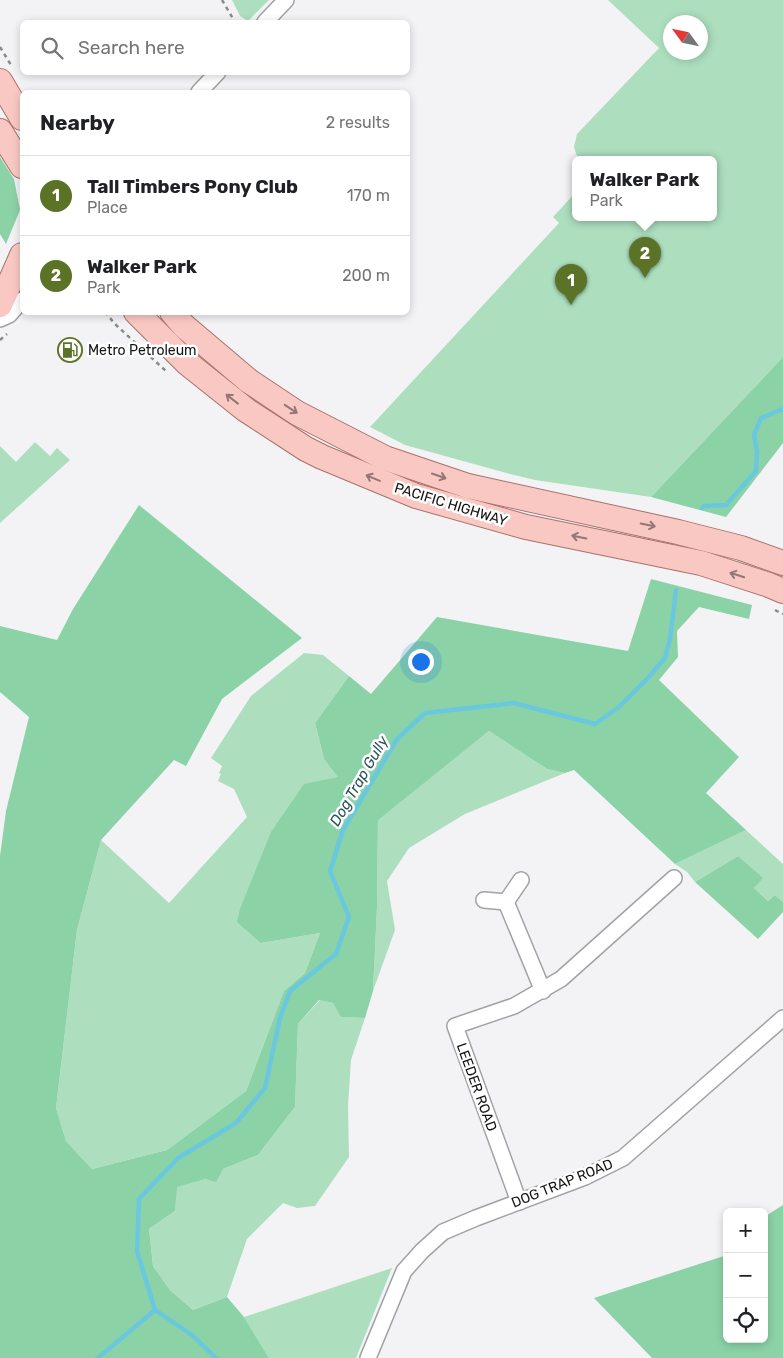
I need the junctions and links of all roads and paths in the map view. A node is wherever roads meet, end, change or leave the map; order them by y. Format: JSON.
{"nodes":[{"id":1,"x":222,"y":0,"type":"edge"},
{"id":2,"x":286,"y":0,"type":"edge"},
{"id":3,"x":234,"y":20,"type":"edge"},
{"id":4,"x":267,"y":20,"type":"edge"},
{"id":5,"x":215,"y":75,"type":"edge"},
{"id":6,"x":0,"y":81,"type":"edge"},
{"id":7,"x":201,"y":90,"type":"edge"},
{"id":8,"x":20,"y":115,"type":"edge"},
{"id":9,"x":0,"y":131,"type":"edge"},
{"id":10,"x":20,"y":163,"type":"edge"},
{"id":11,"x":20,"y":260,"type":"edge"},
{"id":12,"x":20,"y":282,"type":"edge"},
{"id":13,"x":20,"y":302,"type":"edge"},
{"id":14,"x":0,"y":305,"type":"edge"},
{"id":15,"x":137,"y":315,"type":"edge"},
{"id":16,"x":175,"y":315,"type":"edge"},
{"id":17,"x":0,"y":318,"type":"edge"},
{"id":18,"x":783,"y":563,"type":"edge"},
{"id":19,"x":783,"y":591,"type":"edge"},
{"id":20,"x":674,"y":878,"type":"dead end"},
{"id":21,"x":521,"y":880,"type":"dead end"},
{"id":22,"x":484,"y":900,"type":"dead end"},
{"id":23,"x":506,"y":902,"type":"junction"},
{"id":24,"x":543,"y":990,"type":"junction"},
{"id":25,"x":783,"y":1018,"type":"edge"},
{"id":26,"x":519,"y":1202,"type":"junction"},
{"id":27,"x":368,"y":1358,"type":"edge"}],
"edges":[{"from":1,"to":3,"type":"path"},
{"from":2,"to":4,"type":"street"},
{"from":5,"to":7,"type":"street"},
{"from":6,"to":8,"type":"main road"},
{"from":9,"to":10,"type":"main road"},
{"from":11,"to":14,"type":"main road"},
{"from":12,"to":14,"type":"street"},
{"from":13,"to":17,"type":"street"},
{"from":19,"to":15,"type":"main road","name":"PACIFIC HIGHWAY","one_way":true},
{"from":16,"to":18,"type":"main road","name":"PACIFIC HIGHWAY","one_way":true},
{"from":20,"to":24,"type":"street","name":"LEEDER ROAD"},
{"from":21,"to":23,"type":"street"},
{"from":22,"to":23,"type":"street"},
{"from":23,"to":24,"type":"street"},
{"from":24,"to":26,"type":"street","name":"LEEDER ROAD"},
{"from":25,"to":26,"type":"street","name":"DOG TRAP ROAD"},
{"from":26,"to":27,"type":"street","name":"DOG TRAP ROAD"}]}
